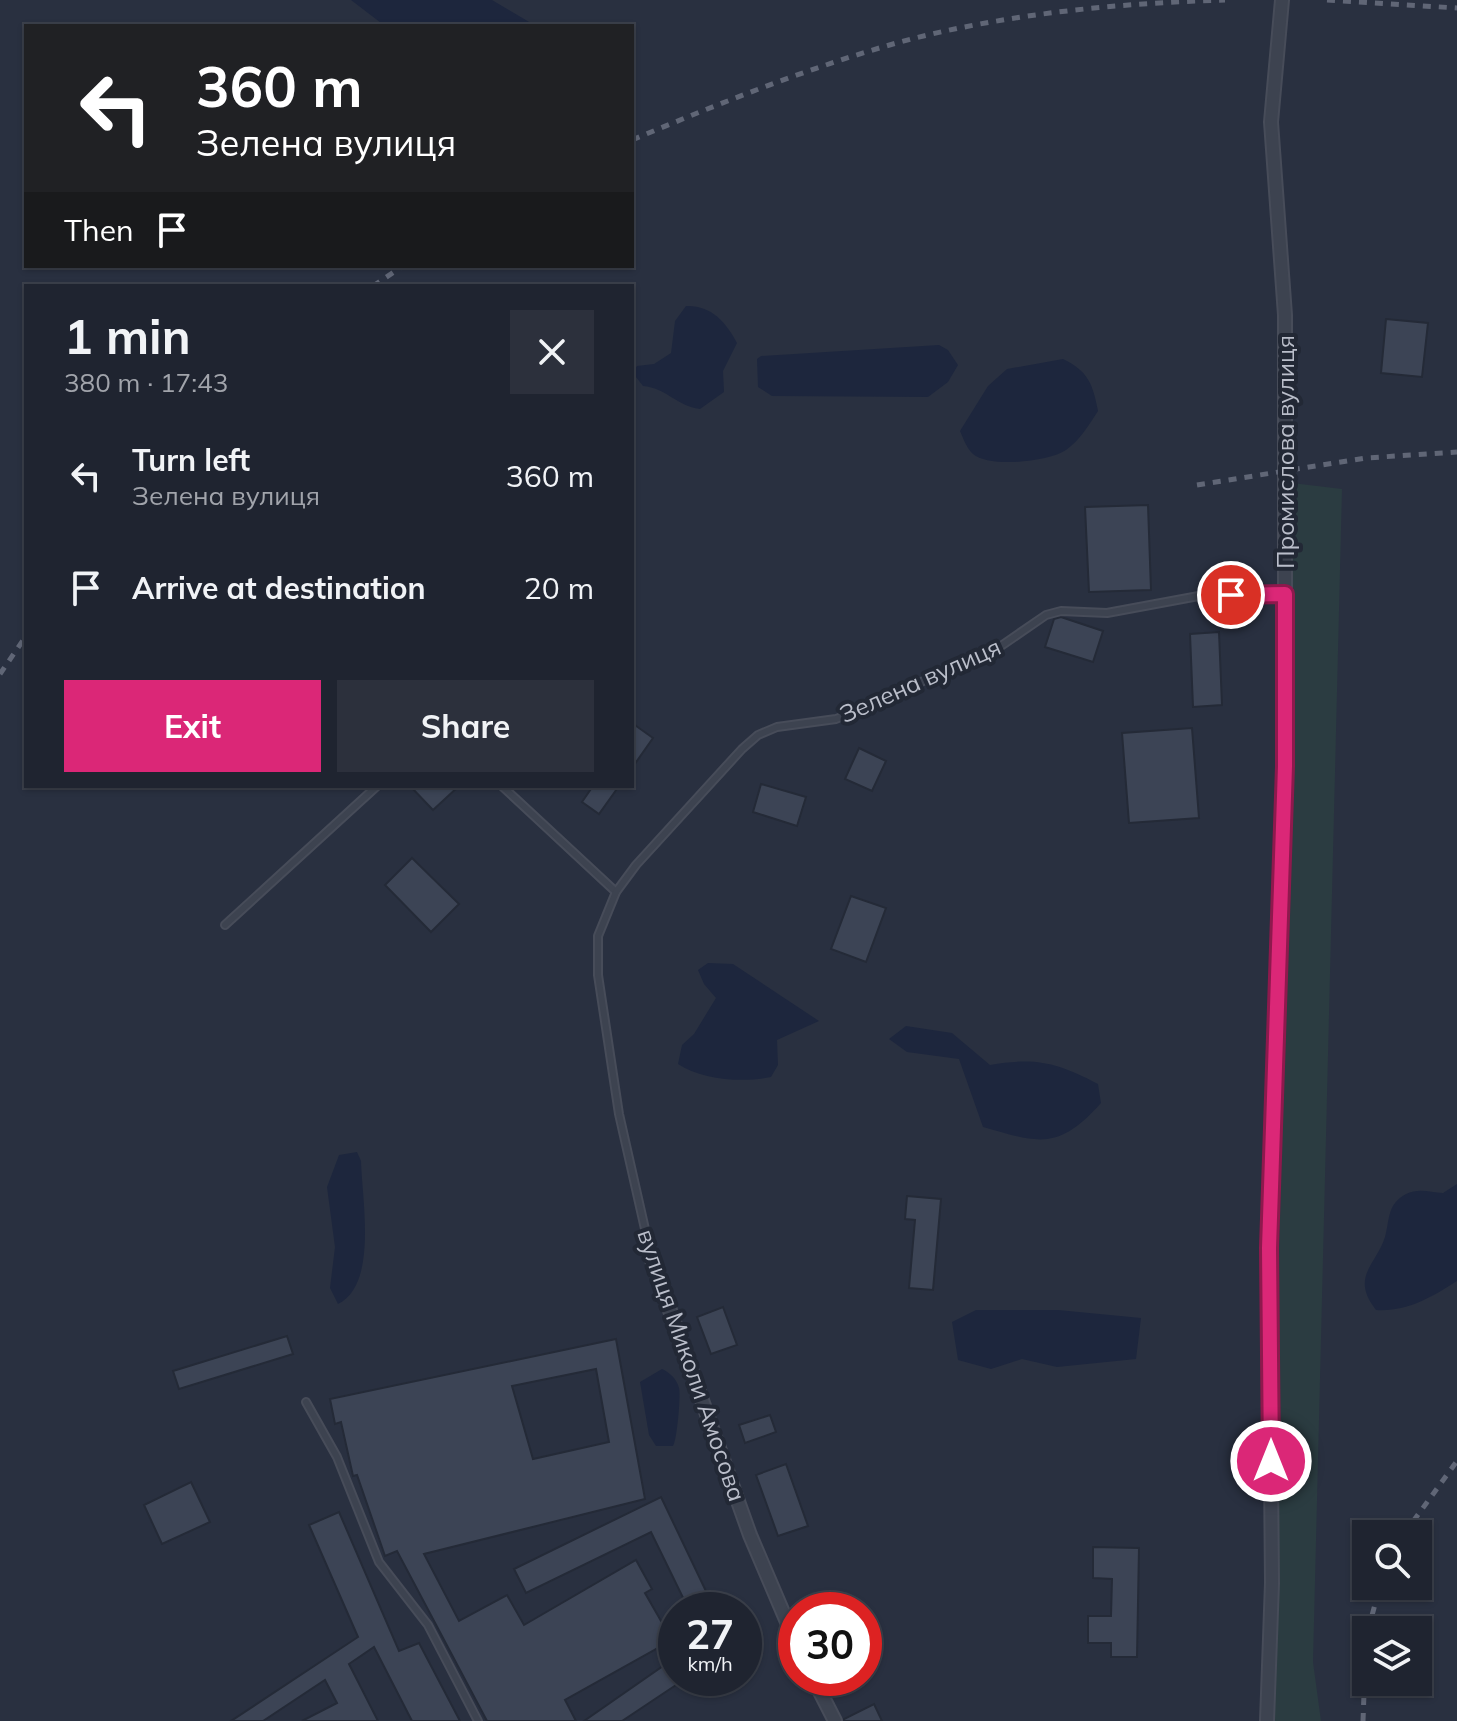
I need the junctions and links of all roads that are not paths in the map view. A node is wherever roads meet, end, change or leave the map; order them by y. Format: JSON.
{"nodes":[{"id":1,"x":1282,"y":0,"type":"edge"},
{"id":2,"x":1285,"y":594,"type":"junction"},
{"id":3,"x":375,"y":788,"type":"edge"},
{"id":4,"x":504,"y":788,"type":"edge"},
{"id":5,"x":616,"y":892,"type":"junction"},
{"id":6,"x":225,"y":925,"type":"dead end"},
{"id":7,"x":652,"y":1260,"type":"joint"},
{"id":8,"x":306,"y":1402,"type":"dead end"},
{"id":9,"x":778,"y":1601,"type":"edge"},
{"id":10,"x":822,"y":1696,"type":"edge"},
{"id":11,"x":478,"y":1721,"type":"edge"},
{"id":12,"x":835,"y":1721,"type":"edge"},
{"id":13,"x":1267,"y":1721,"type":"edge"}],
"edges":[{"from":1,"to":2,"type":"street","name":"Промислова вулиця"},
{"from":2,"to":5,"type":"lane","name":"Зелена вулиця"},
{"from":2,"to":13,"type":"street","name":"Промислова вулиця"},
{"from":3,"to":6,"type":"lane"},
{"from":4,"to":5,"type":"lane"},
{"from":5,"to":7,"type":"lane","name":"вулиця Миколи Амосова"},
{"from":7,"to":9,"type":"street","name":"вулиця Миколи Амосова"},
{"from":8,"to":11,"type":"lane"},
{"from":10,"to":12,"type":"street"}]}
